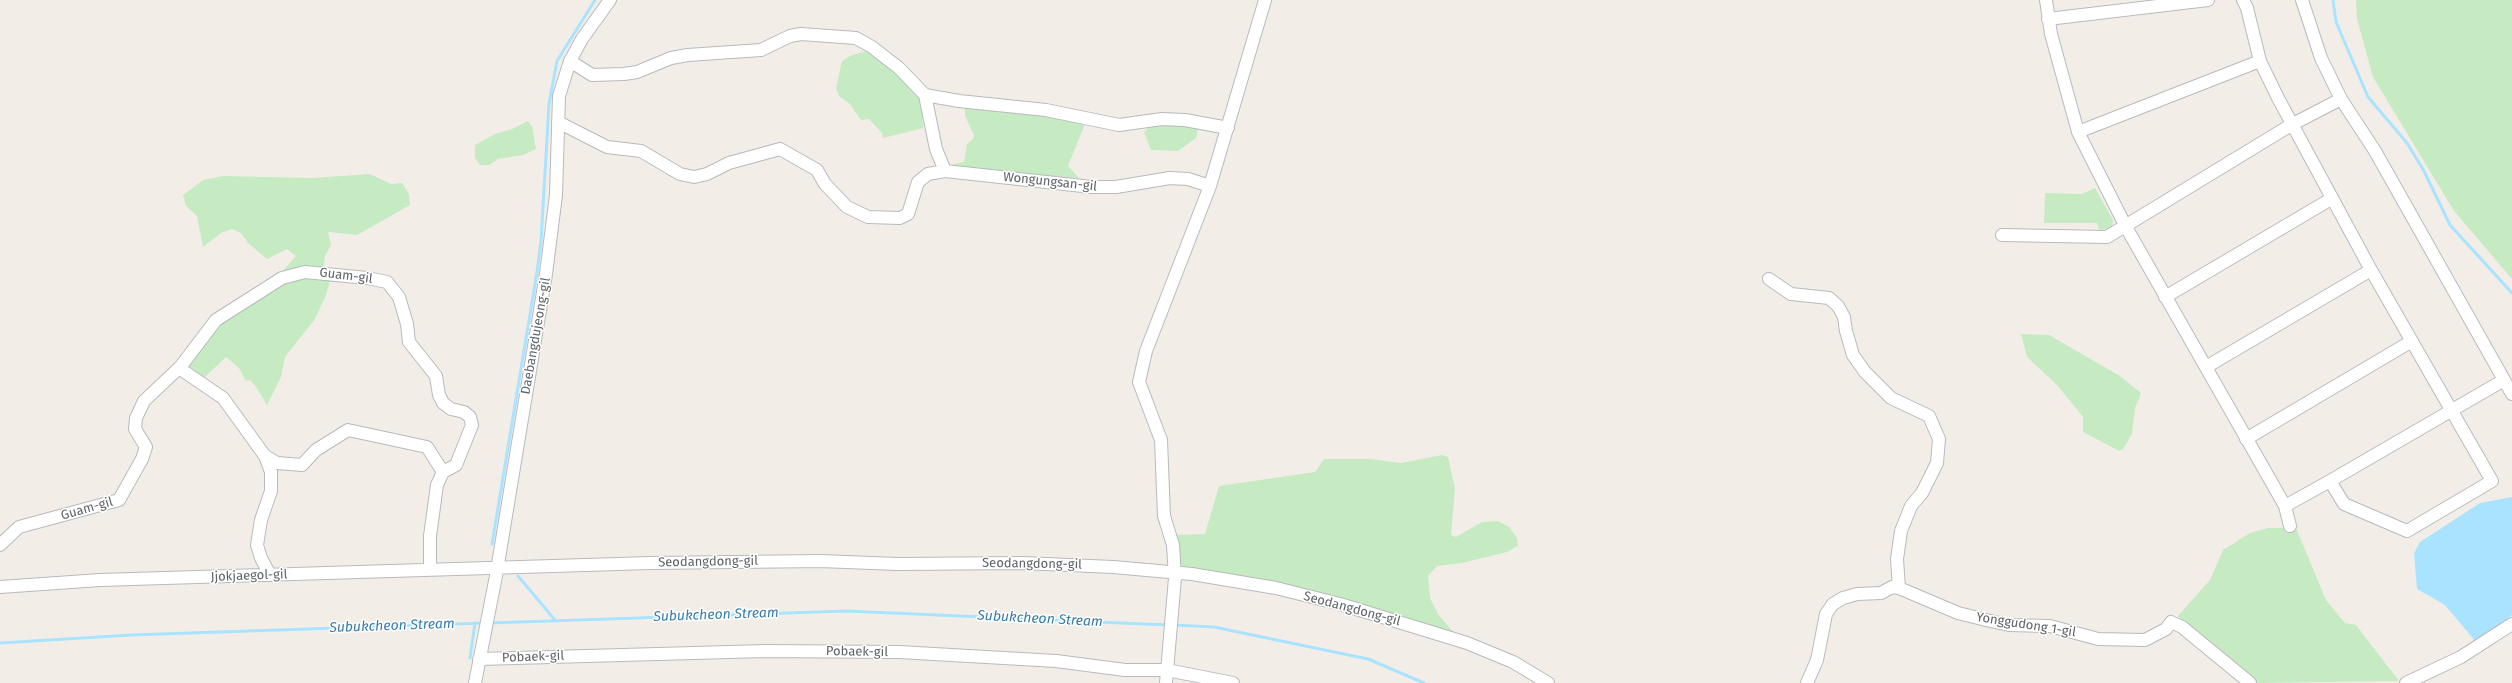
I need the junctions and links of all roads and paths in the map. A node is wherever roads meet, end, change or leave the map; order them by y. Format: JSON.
{"nodes":[{"id":1,"x":610,"y":0,"type":"edge"},
{"id":2,"x":1265,"y":0,"type":"edge"},
{"id":3,"x":2046,"y":0,"type":"edge"},
{"id":4,"x":2208,"y":0,"type":"edge"},
{"id":5,"x":2243,"y":0,"type":"edge"},
{"id":6,"x":2302,"y":0,"type":"edge"},
{"id":7,"x":2048,"y":19,"type":"junction"},
{"id":8,"x":570,"y":61,"type":"junction"},
{"id":9,"x":2260,"y":61,"type":"junction"},
{"id":10,"x":925,"y":95,"type":"junction"},
{"id":11,"x":2341,"y":100,"type":"junction"},
{"id":12,"x":558,"y":122,"type":"junction"},
{"id":13,"x":2291,"y":125,"type":"junction"},
{"id":14,"x":1228,"y":128,"type":"junction"},
{"id":15,"x":2078,"y":132,"type":"junction"},
{"id":16,"x":945,"y":171,"type":"junction"},
{"id":17,"x":1210,"y":186,"type":"junction"},
{"id":18,"x":2331,"y":199,"type":"junction"},
{"id":19,"x":2126,"y":227,"type":"junction"},
{"id":20,"x":2002,"y":235,"type":"dead end"},
{"id":21,"x":2371,"y":270,"type":"junction"},
{"id":22,"x":1769,"y":278,"type":"dead end"},
{"id":23,"x":2165,"y":297,"type":"junction"},
{"id":24,"x":2412,"y":341,"type":"junction"},
{"id":25,"x":2206,"y":367,"type":"junction"},
{"id":26,"x":179,"y":368,"type":"junction"},
{"id":27,"x":2504,"y":380,"type":"junction"},
{"id":28,"x":2512,"y":394,"type":"edge"},
{"id":29,"x":2451,"y":409,"type":"junction"},
{"id":30,"x":2246,"y":439,"type":"junction"},
{"id":31,"x":265,"y":456,"type":"junction"},
{"id":32,"x":443,"y":472,"type":"junction"},
{"id":33,"x":2330,"y":481,"type":"junction"},
{"id":34,"x":2285,"y":506,"type":"junction"},
{"id":35,"x":2290,"y":526,"type":"dead end"},
{"id":36,"x":0,"y":545,"type":"edge"},
{"id":37,"x":430,"y":570,"type":"junction"},
{"id":38,"x":497,"y":572,"type":"junction"},
{"id":39,"x":270,"y":575,"type":"junction"},
{"id":40,"x":1175,"y":575,"type":"junction"},
{"id":41,"x":0,"y":587,"type":"edge"},
{"id":42,"x":1899,"y":588,"type":"junction"},
{"id":43,"x":2512,"y":624,"type":"edge"},
{"id":44,"x":479,"y":659,"type":"junction"},
{"id":45,"x":1167,"y":667,"type":"junction"},
{"id":46,"x":475,"y":683,"type":"edge"},
{"id":47,"x":1166,"y":683,"type":"edge"},
{"id":48,"x":1233,"y":683,"type":"edge"},
{"id":49,"x":1548,"y":683,"type":"edge"},
{"id":50,"x":1807,"y":683,"type":"edge"},
{"id":51,"x":2250,"y":683,"type":"edge"},
{"id":52,"x":2406,"y":683,"type":"edge"}],
"edges":[{"from":1,"to":8,"type":"street","name":"Daebangdujeong-gil"},
{"from":2,"to":14,"type":"street"},
{"from":3,"to":7,"type":"street"},
{"from":4,"to":7,"type":"street"},
{"from":5,"to":9,"type":"street"},
{"from":6,"to":11,"type":"street"},
{"from":7,"to":15,"type":"street"},
{"from":8,"to":10,"type":"street"},
{"from":8,"to":12,"type":"street","name":"Daebangdujeong-gil"},
{"from":9,"to":13,"type":"street"},
{"from":9,"to":15,"type":"street"},
{"from":10,"to":14,"type":"street"},
{"from":10,"to":16,"type":"street"},
{"from":11,"to":13,"type":"street"},
{"from":11,"to":27,"type":"street"},
{"from":12,"to":16,"type":"street","name":"Wongungsan-gil"},
{"from":12,"to":38,"type":"street","name":"Daebangdujeong-gil"},
{"from":13,"to":18,"type":"street"},
{"from":13,"to":19,"type":"street"},
{"from":14,"to":17,"type":"street"},
{"from":15,"to":19,"type":"street"},
{"from":16,"to":17,"type":"street","name":"Wongungsan-gil"},
{"from":17,"to":40,"type":"street"},
{"from":18,"to":21,"type":"street"},
{"from":18,"to":23,"type":"street"},
{"from":19,"to":20,"type":"street"},
{"from":19,"to":23,"type":"street"},
{"from":21,"to":24,"type":"street"},
{"from":21,"to":25,"type":"street"},
{"from":22,"to":42,"type":"street"},
{"from":23,"to":25,"type":"street"},
{"from":24,"to":29,"type":"street"},
{"from":24,"to":30,"type":"street"},
{"from":25,"to":30,"type":"street"},
{"from":26,"to":31,"type":"street"},
{"from":26,"to":32,"type":"street","name":"Guam-gil"},
{"from":26,"to":36,"type":"street","name":"Guam-gil"},
{"from":27,"to":28,"type":"street"},
{"from":27,"to":29,"type":"street"},
{"from":29,"to":33,"type":"street"},
{"from":29,"to":33,"type":"street"},
{"from":30,"to":34,"type":"street"},
{"from":31,"to":32,"type":"street"},
{"from":31,"to":39,"type":"street"},
{"from":32,"to":37,"type":"street"},
{"from":33,"to":34,"type":"street"},
{"from":34,"to":35,"type":"street"},
{"from":37,"to":38,"type":"street","name":"Jjokjaegol-gil"},
{"from":37,"to":39,"type":"street","name":"Jjokjaegol-gil"},
{"from":38,"to":40,"type":"street","name":"Seodangdong-gil"},
{"from":38,"to":44,"type":"street","name":"Daebangdujeong-gil"},
{"from":39,"to":41,"type":"street","name":"Jjokjaegol-gil"},
{"from":40,"to":45,"type":"street"},
{"from":40,"to":49,"type":"street","name":"Seodangdong-gil"},
{"from":42,"to":50,"type":"street"},
{"from":42,"to":51,"type":"street","name":"Yonggudong 1-gil"},
{"from":43,"to":52,"type":"street"},
{"from":44,"to":45,"type":"street","name":"Pobaek-gil"},
{"from":44,"to":46,"type":"street","name":"Daebangdujeong-gil"},
{"from":45,"to":47,"type":"street"},
{"from":45,"to":48,"type":"street","name":"Pobaek-gil"}]}
